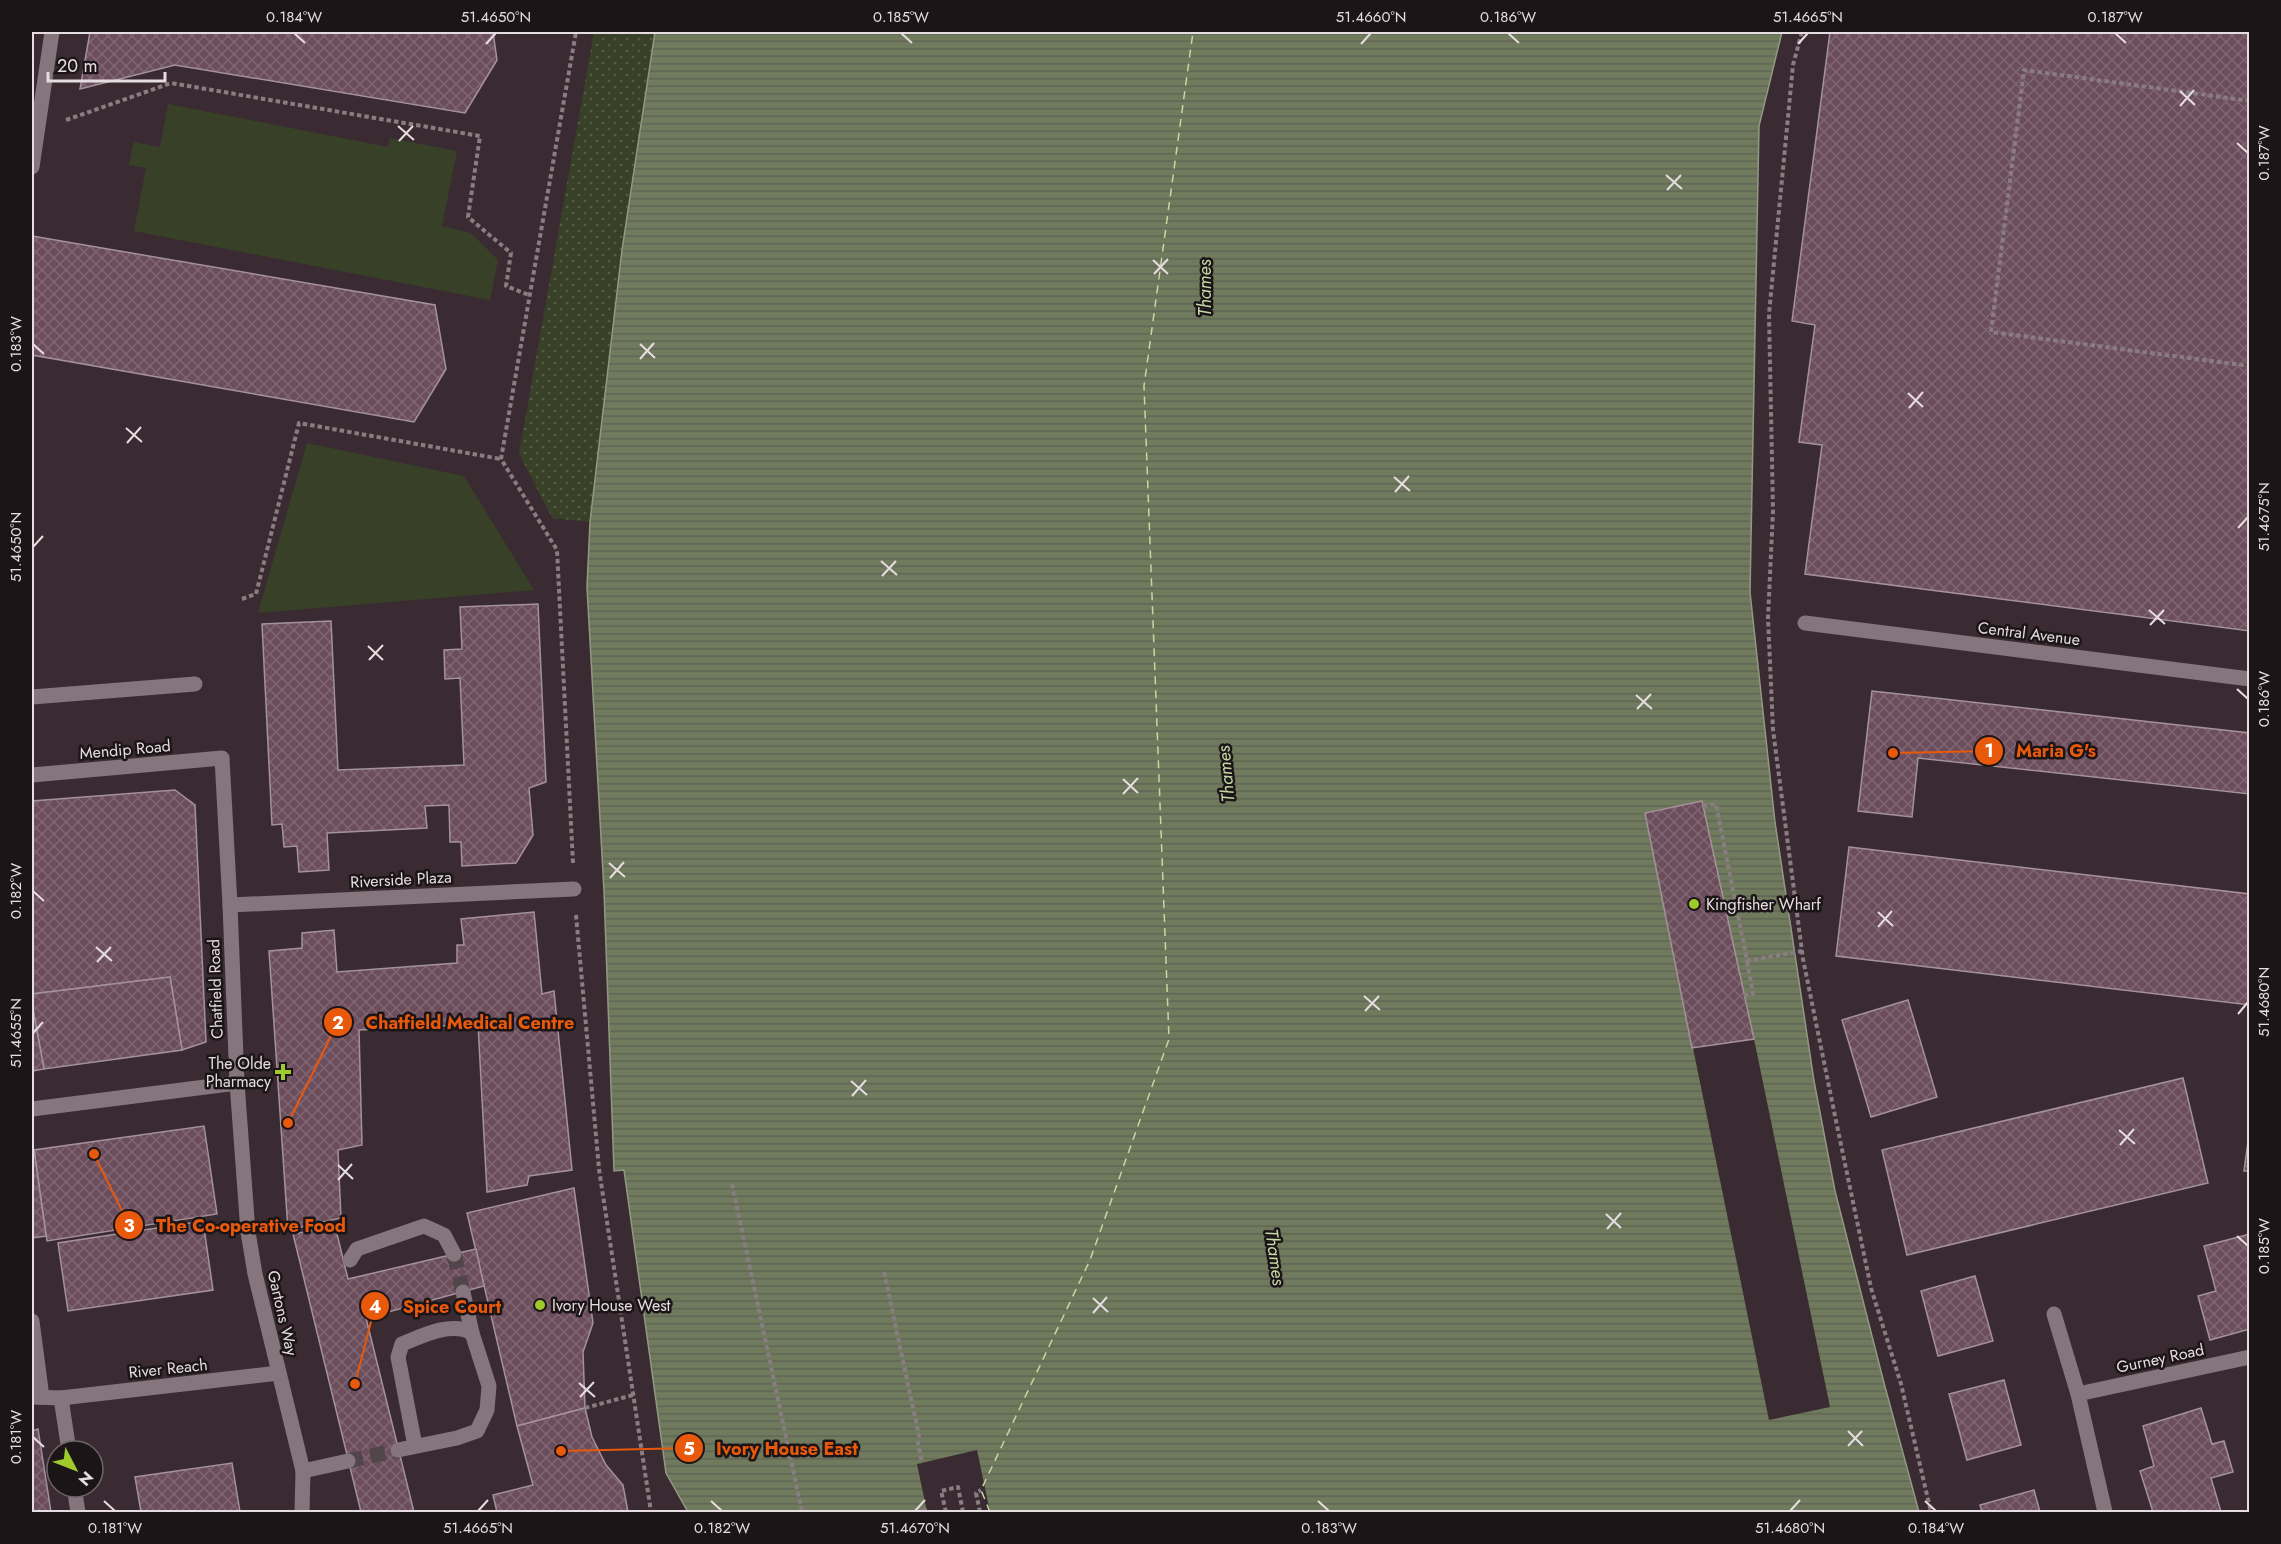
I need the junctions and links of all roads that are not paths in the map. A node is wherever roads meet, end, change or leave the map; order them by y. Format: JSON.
{"nodes":[{"id":1,"x":52,"y":32,"type":"edge"},
{"id":2,"x":32,"y":167,"type":"edge"},
{"id":3,"x":1805,"y":623,"type":"dead end"},
{"id":4,"x":2250,"y":679,"type":"edge"},
{"id":5,"x":195,"y":684,"type":"dead end"},
{"id":6,"x":32,"y":697,"type":"edge"},
{"id":7,"x":222,"y":758,"type":"joint"},
{"id":8,"x":32,"y":775,"type":"edge"},
{"id":9,"x":574,"y":889,"type":"road end"},
{"id":10,"x":230,"y":905,"type":"junction"},
{"id":11,"x":237,"y":1083,"type":"junction"},
{"id":12,"x":32,"y":1109,"type":"edge"},
{"id":13,"x":454,"y":1254,"type":"tunnel mouth"},
{"id":14,"x":351,"y":1260,"type":"dead end"},
{"id":15,"x":463,"y":1292,"type":"tunnel mouth"},
{"id":16,"x":2054,"y":1314,"type":"dead end"},
{"id":17,"x":32,"y":1321,"type":"edge"},
{"id":18,"x":472,"y":1333,"type":"junction"},
{"id":19,"x":2250,"y":1357,"type":"edge"},
{"id":20,"x":279,"y":1373,"type":"junction"},
{"id":21,"x":2078,"y":1394,"type":"junction"},
{"id":22,"x":37,"y":1397,"type":"edge"},
{"id":23,"x":61,"y":1398,"type":"junction"},
{"id":24,"x":67,"y":1439,"type":"edge"},
{"id":25,"x":416,"y":1446,"type":"junction"},
{"id":26,"x":398,"y":1450,"type":"tunnel mouth"},
{"id":27,"x":348,"y":1461,"type":"tunnel mouth"},
{"id":28,"x":303,"y":1471,"type":"junction"},
{"id":29,"x":302,"y":1512,"type":"edge"},
{"id":30,"x":2105,"y":1512,"type":"edge"}],
"edges":[{"from":1,"to":2,"type":"street"},
{"from":3,"to":4,"type":"street","name":"Central Avenue"},
{"from":5,"to":6,"type":"street"},
{"from":7,"to":8,"type":"street","name":"Mendip Road"},
{"from":7,"to":10,"type":"street","name":"Chatfield Road"},
{"from":9,"to":10,"type":"street","name":"Riverside Plaza"},
{"from":10,"to":11,"type":"street","name":"Chatfield Road"},
{"from":11,"to":12,"type":"street"},
{"from":11,"to":20,"type":"street","name":"Gartons Way"},
{"from":13,"to":14,"type":"street"},
{"from":15,"to":18,"type":"street"},
{"from":16,"to":21,"type":"street"},
{"from":17,"to":22,"type":"street"},
{"from":18,"to":25,"type":"street"},
{"from":18,"to":25,"type":"street"},
{"from":19,"to":21,"type":"street","name":"Gurney Road"},
{"from":20,"to":23,"type":"street","name":"River Reach"},
{"from":20,"to":28,"type":"street","name":"Gartons Way"},
{"from":21,"to":30,"type":"street"},
{"from":22,"to":23,"type":"street","name":"River Reach"},
{"from":23,"to":24,"type":"street"},
{"from":25,"to":26,"type":"street"},
{"from":27,"to":28,"type":"street"},
{"from":28,"to":29,"type":"street","name":"Gartons Way"}]}
